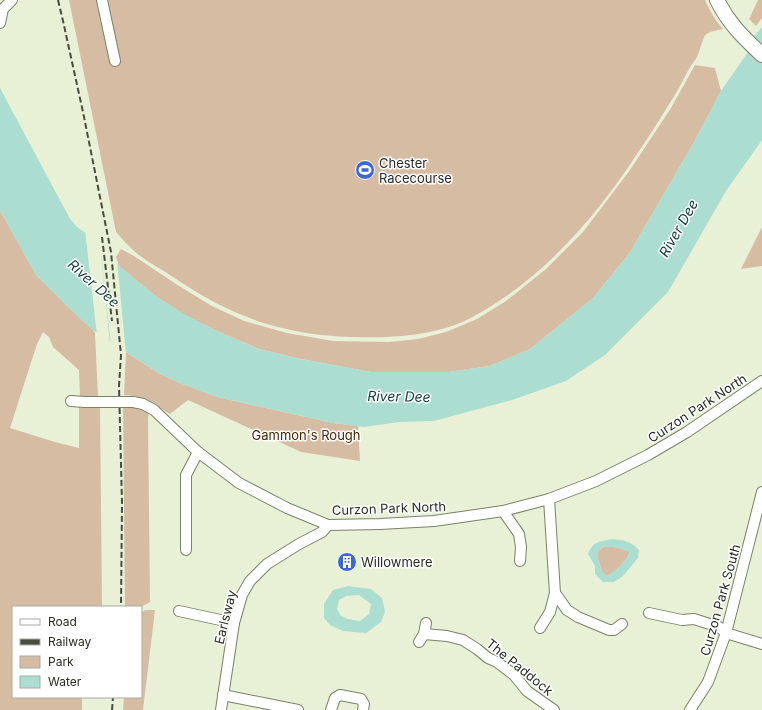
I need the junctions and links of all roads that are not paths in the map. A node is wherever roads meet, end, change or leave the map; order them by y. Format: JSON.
{"nodes":[{"id":1,"x":12,"y":0,"type":"edge"},
{"id":2,"x":102,"y":0,"type":"edge"},
{"id":3,"x":716,"y":0,"type":"edge"},
{"id":4,"x":0,"y":23,"type":"edge"},
{"id":5,"x":762,"y":55,"type":"edge"},
{"id":6,"x":115,"y":61,"type":"dead end"},
{"id":7,"x":762,"y":381,"type":"edge"},
{"id":8,"x":71,"y":402,"type":"dead end"},
{"id":9,"x":198,"y":452,"type":"junction"},
{"id":10,"x":762,"y":492,"type":"edge"},
{"id":11,"x":549,"y":499,"type":"junction"},
{"id":12,"x":503,"y":511,"type":"junction"},
{"id":13,"x":328,"y":525,"type":"junction"},
{"id":14,"x":186,"y":550,"type":"dead end"},
{"id":15,"x":520,"y":562,"type":"dead end"},
{"id":16,"x":555,"y":593,"type":"junction"},
{"id":17,"x":179,"y":612,"type":"dead end"},
{"id":18,"x":649,"y":613,"type":"dead end"},
{"id":19,"x":426,"y":623,"type":"dead end"},
{"id":20,"x":234,"y":624,"type":"junction"},
{"id":21,"x":622,"y":624,"type":"dead end"},
{"id":22,"x":540,"y":628,"type":"dead end"},
{"id":23,"x":726,"y":633,"type":"junction"},
{"id":24,"x":762,"y":644,"type":"edge"},
{"id":25,"x":224,"y":695,"type":"junction"},
{"id":26,"x":221,"y":710,"type":"edge"},
{"id":27,"x":298,"y":710,"type":"edge"},
{"id":28,"x":331,"y":710,"type":"edge"},
{"id":29,"x":363,"y":710,"type":"edge"},
{"id":30,"x":554,"y":710,"type":"edge"},
{"id":31,"x":690,"y":710,"type":"edge"}],
"edges":[{"from":1,"to":4,"type":"street"},
{"from":2,"to":6,"type":"street"},
{"from":3,"to":5,"type":"highway"},
{"from":7,"to":11,"type":"street","name":"Curzon Park North"},
{"from":8,"to":9,"type":"street","name":"Curzon Park North","bridge":true},
{"from":9,"to":13,"type":"street","name":"Curzon Park North"},
{"from":9,"to":14,"type":"street"},
{"from":10,"to":23,"type":"street","name":"Curzon Park South"},
{"from":11,"to":12,"type":"street","name":"Curzon Park North"},
{"from":11,"to":16,"type":"street"},
{"from":12,"to":13,"type":"street","name":"Curzon Park North"},
{"from":12,"to":15,"type":"street"},
{"from":13,"to":20,"type":"street","name":"Earlsway"},
{"from":16,"to":21,"type":"street"},
{"from":16,"to":22,"type":"street"},
{"from":17,"to":20,"type":"street"},
{"from":18,"to":23,"type":"street"},
{"from":19,"to":30,"type":"street","name":"The Paddock"},
{"from":20,"to":25,"type":"street","name":"Earlsway"},
{"from":23,"to":24,"type":"street"},
{"from":23,"to":31,"type":"street","name":"Curzon Park South"},
{"from":25,"to":26,"type":"street","name":"Earlsway"},
{"from":25,"to":27,"type":"street"},
{"from":28,"to":29,"type":"street"}]}
